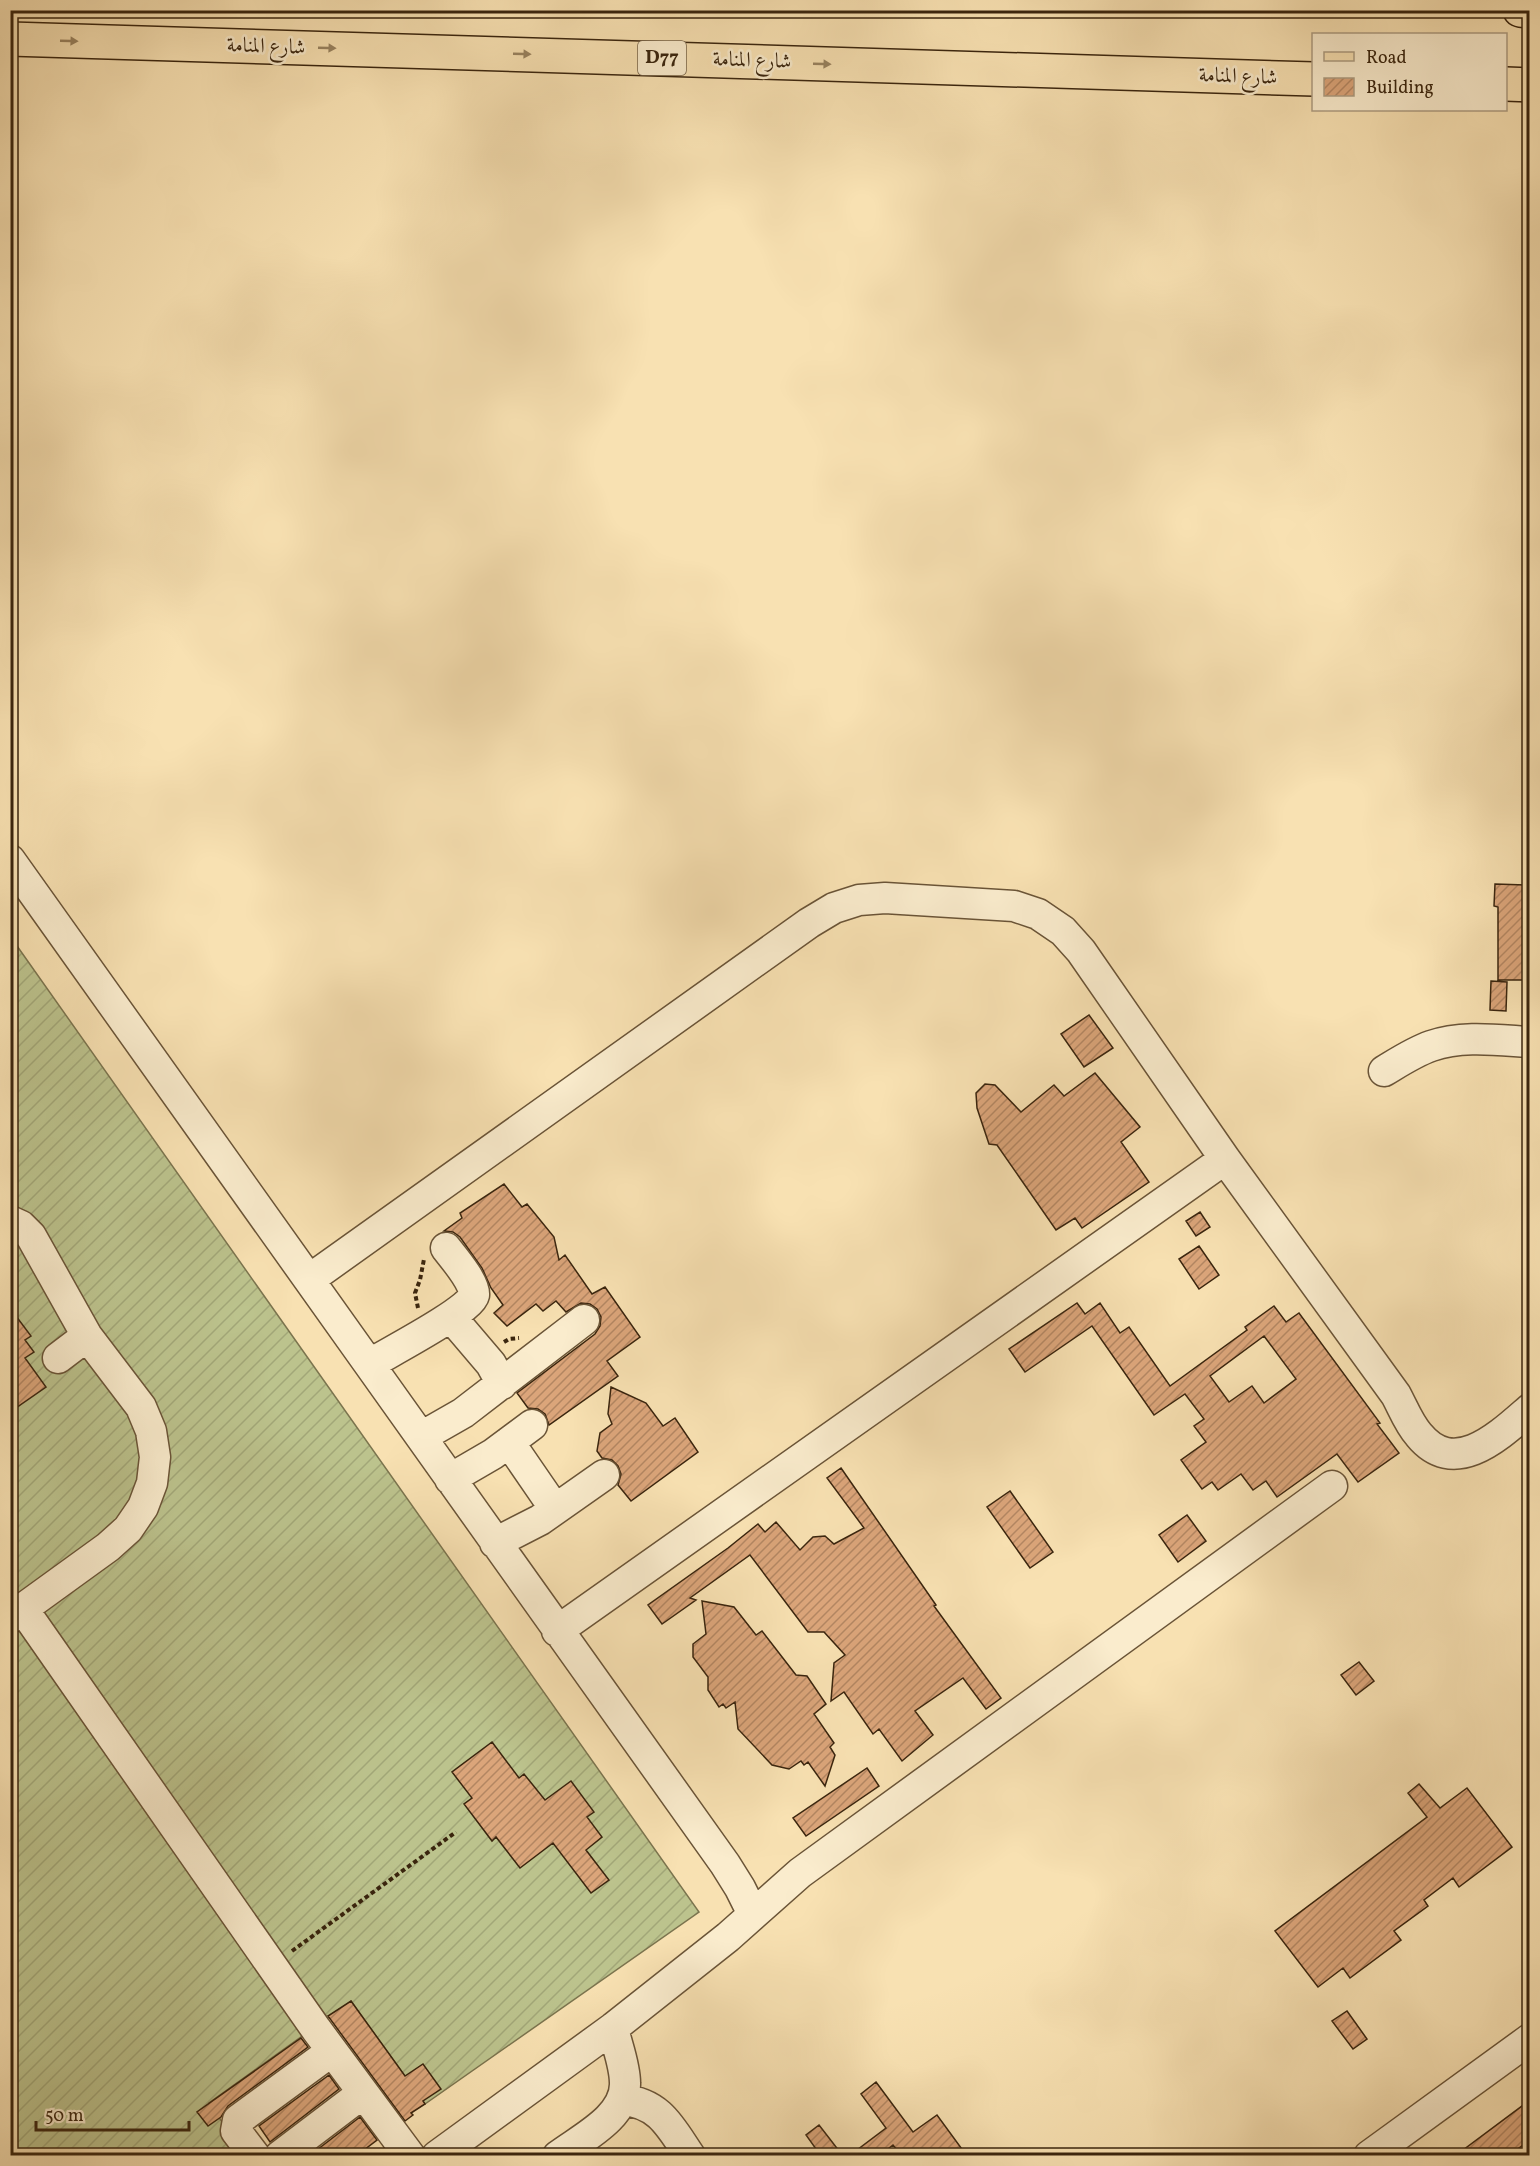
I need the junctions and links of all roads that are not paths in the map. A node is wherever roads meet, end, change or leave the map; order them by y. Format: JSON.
{"nodes":[{"id":1,"x":1520,"y":10,"type":"edge"},
{"id":2,"x":1530,"y":11,"type":"edge"},
{"id":3,"x":10,"y":39,"type":"edge"},
{"id":4,"x":1312,"y":79,"type":"edge"},
{"id":5,"x":1507,"y":84,"type":"edge"},
{"id":6,"x":1530,"y":85,"type":"edge"},
{"id":7,"x":10,"y":860,"type":"edge"},
{"id":8,"x":1530,"y":1042,"type":"edge"},
{"id":9,"x":1384,"y":1071,"type":"dead end"},
{"id":10,"x":1225,"y":1159,"type":"junction"},
{"id":11,"x":10,"y":1221,"type":"edge"},
{"id":12,"x":446,"y":1248,"type":"road end"},
{"id":13,"x":310,"y":1279,"type":"junction"},
{"id":14,"x":452,"y":1317,"type":"junction"},
{"id":15,"x":584,"y":1320,"type":"dead end"},
{"id":16,"x":87,"y":1336,"type":"junction"},
{"id":17,"x":58,"y":1358,"type":"dead end"},
{"id":18,"x":370,"y":1364,"type":"junction"},
{"id":19,"x":502,"y":1384,"type":"junction"},
{"id":20,"x":1530,"y":1409,"type":"edge"},
{"id":21,"x":421,"y":1437,"type":"junction"},
{"id":22,"x":604,"y":1475,"type":"dead end"},
{"id":23,"x":450,"y":1479,"type":"junction"},
{"id":24,"x":1332,"y":1486,"type":"dead end"},
{"id":25,"x":555,"y":1509,"type":"junction"},
{"id":26,"x":495,"y":1543,"type":"junction"},
{"id":27,"x":17,"y":1614,"type":"edge"},
{"id":28,"x":557,"y":1631,"type":"junction"},
{"id":29,"x":725,"y":1864,"type":"junction"},
{"id":30,"x":787,"y":1883,"type":"junction"},
{"id":31,"x":753,"y":1914,"type":"junction"},
{"id":32,"x":613,"y":2028,"type":"junction"},
{"id":33,"x":1530,"y":2039,"type":"edge"},
{"id":34,"x":332,"y":2051,"type":"junction"},
{"id":35,"x":363,"y":2093,"type":"junction"},
{"id":36,"x":623,"y":2100,"type":"junction"},
{"id":37,"x":255,"y":2156,"type":"edge"},
{"id":38,"x":280,"y":2156,"type":"edge"},
{"id":39,"x":410,"y":2156,"type":"edge"},
{"id":40,"x":436,"y":2156,"type":"edge"},
{"id":41,"x":558,"y":2156,"type":"edge"},
{"id":42,"x":690,"y":2156,"type":"edge"},
{"id":43,"x":1369,"y":2156,"type":"edge"}],
"edges":[{"from":1,"to":2,"type":"main road"},
{"from":3,"to":4,"type":"main road","name":"شارع المنامة","number":"D77","one_way":true},
{"from":5,"to":6,"type":"main road"},
{"from":7,"to":13,"type":"street"},
{"from":8,"to":9,"type":"street"},
{"from":10,"to":13,"type":"street"},
{"from":10,"to":20,"type":"street"},
{"from":10,"to":28,"type":"street"},
{"from":11,"to":16,"type":"street"},
{"from":12,"to":14,"type":"street"},
{"from":13,"to":18,"type":"street"},
{"from":14,"to":18,"type":"street"},
{"from":14,"to":19,"type":"street"},
{"from":15,"to":19,"type":"street"},
{"from":16,"to":17,"type":"street"},
{"from":16,"to":27,"type":"street"},
{"from":18,"to":21,"type":"street"},
{"from":19,"to":21,"type":"street"},
{"from":21,"to":23,"type":"street"},
{"from":22,"to":25,"type":"street"},
{"from":23,"to":25,"type":"street"},
{"from":23,"to":26,"type":"street"},
{"from":24,"to":30,"type":"street"},
{"from":25,"to":26,"type":"street"},
{"from":26,"to":28,"type":"street"},
{"from":27,"to":34,"type":"street"},
{"from":28,"to":29,"type":"street"},
{"from":29,"to":30,"type":"street"},
{"from":29,"to":31,"type":"street"},
{"from":30,"to":31,"type":"street"},
{"from":31,"to":32,"type":"street"},
{"from":32,"to":36,"type":"street"},
{"from":32,"to":40,"type":"street"},
{"from":33,"to":43,"type":"street"},
{"from":34,"to":35,"type":"street"},
{"from":34,"to":37,"type":"street"},
{"from":35,"to":38,"type":"street"},
{"from":35,"to":39,"type":"street"},
{"from":36,"to":41,"type":"street"},
{"from":36,"to":42,"type":"street"}]}
